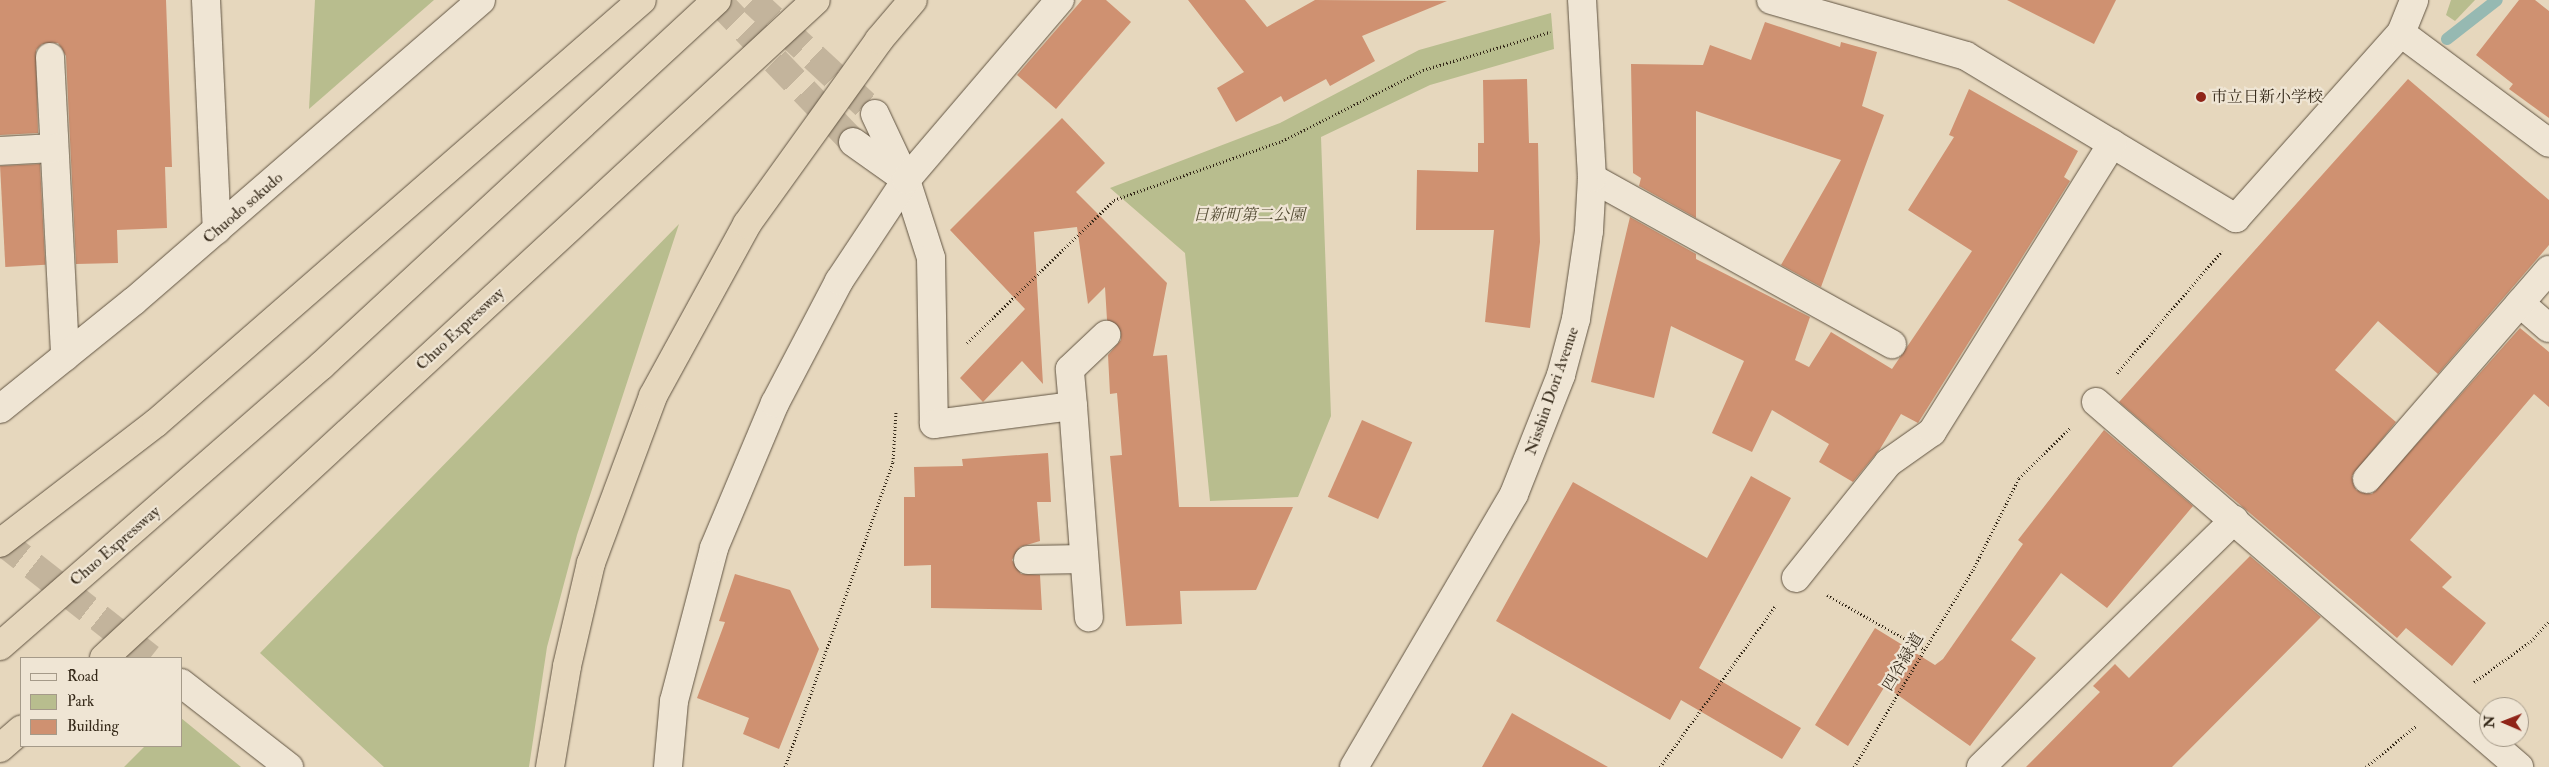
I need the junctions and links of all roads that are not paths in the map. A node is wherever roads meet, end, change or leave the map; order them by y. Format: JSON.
{"nodes":[{"id":1,"x":206,"y":0,"type":"edge"},
{"id":2,"x":481,"y":0,"type":"edge"},
{"id":3,"x":642,"y":0,"type":"edge"},
{"id":4,"x":717,"y":0,"type":"edge"},
{"id":5,"x":816,"y":0,"type":"edge"},
{"id":6,"x":913,"y":0,"type":"edge"},
{"id":7,"x":1060,"y":0,"type":"edge"},
{"id":8,"x":1771,"y":0,"type":"edge"},
{"id":9,"x":2414,"y":0,"type":"edge"},
{"id":10,"x":1582,"y":13,"type":"edge"},
{"id":11,"x":2401,"y":33,"type":"junction"},
{"id":12,"x":50,"y":57,"type":"dead end"},
{"id":13,"x":875,"y":114,"type":"tunnel mouth"},
{"id":14,"x":853,"y":142,"type":"tunnel mouth"},
{"id":15,"x":2112,"y":144,"type":"junction"},
{"id":16,"x":2549,"y":144,"type":"edge"},
{"id":17,"x":54,"y":148,"type":"junction"},
{"id":18,"x":0,"y":151,"type":"edge"},
{"id":19,"x":1592,"y":178,"type":"junction"},
{"id":20,"x":906,"y":180,"type":"junction"},
{"id":21,"x":217,"y":230,"type":"junction"},
{"id":22,"x":2549,"y":270,"type":"edge"},
{"id":23,"x":2520,"y":303,"type":"junction"},
{"id":24,"x":2549,"y":328,"type":"edge"},
{"id":25,"x":1106,"y":335,"type":"dead end"},
{"id":26,"x":1892,"y":344,"type":"dead end"},
{"id":27,"x":65,"y":357,"type":"junction"},
{"id":28,"x":2096,"y":402,"type":"dead end"},
{"id":29,"x":1073,"y":406,"type":"junction"},
{"id":30,"x":0,"y":409,"type":"edge"},
{"id":31,"x":2367,"y":480,"type":"dead end"},
{"id":32,"x":2234,"y":520,"type":"junction"},
{"id":33,"x":0,"y":543,"type":"edge"},
{"id":34,"x":1084,"y":559,"type":"junction"},
{"id":35,"x":1028,"y":560,"type":"dead end"},
{"id":36,"x":1796,"y":578,"type":"road end"},
{"id":37,"x":1089,"y":616,"type":"dead end"},
{"id":38,"x":0,"y":646,"type":"edge"},
{"id":39,"x":105,"y":657,"type":"edge"},
{"id":40,"x":182,"y":684,"type":"edge"},
{"id":41,"x":20,"y":731,"type":"edge"},
{"id":42,"x":0,"y":748,"type":"edge"},
{"id":43,"x":290,"y":767,"type":"edge"},
{"id":44,"x":550,"y":767,"type":"edge"},
{"id":45,"x":668,"y":767,"type":"edge"},
{"id":46,"x":1354,"y":767,"type":"edge"},
{"id":47,"x":1981,"y":767,"type":"edge"},
{"id":48,"x":2519,"y":767,"type":"edge"}],
"edges":[{"from":1,"to":21,"type":"street"},
{"from":2,"to":21,"type":"street","name":"Chuodo sokudo"},
{"from":3,"to":33,"type":"highway"},
{"from":4,"to":38,"type":"highway","name":"Chuo Expressway"},
{"from":5,"to":39,"type":"highway","name":"Chuo Expressway"},
{"from":6,"to":44,"type":"highway"},
{"from":7,"to":20,"type":"street"},
{"from":8,"to":15,"type":"street"},
{"from":9,"to":11,"type":"street"},
{"from":10,"to":19,"type":"street","name":"Nisshin Dori Avenue"},
{"from":11,"to":15,"type":"street"},
{"from":11,"to":16,"type":"street"},
{"from":12,"to":17,"type":"street"},
{"from":13,"to":20,"type":"street"},
{"from":14,"to":20,"type":"street"},
{"from":15,"to":36,"type":"street"},
{"from":17,"to":18,"type":"street"},
{"from":17,"to":27,"type":"street"},
{"from":19,"to":26,"type":"street"},
{"from":19,"to":46,"type":"street","name":"Nisshin Dori Avenue"},
{"from":20,"to":29,"type":"street"},
{"from":20,"to":45,"type":"street"},
{"from":21,"to":27,"type":"street","name":"Chuodo sokudo"},
{"from":22,"to":23,"type":"street"},
{"from":23,"to":24,"type":"street"},
{"from":23,"to":31,"type":"street"},
{"from":25,"to":29,"type":"street"},
{"from":27,"to":30,"type":"street","name":"Chuodo sokudo"},
{"from":28,"to":32,"type":"street"},
{"from":29,"to":34,"type":"street"},
{"from":32,"to":47,"type":"street"},
{"from":32,"to":48,"type":"street"},
{"from":34,"to":35,"type":"street"},
{"from":34,"to":37,"type":"street"},
{"from":40,"to":43,"type":"street"},
{"from":41,"to":42,"type":"highway"}]}
